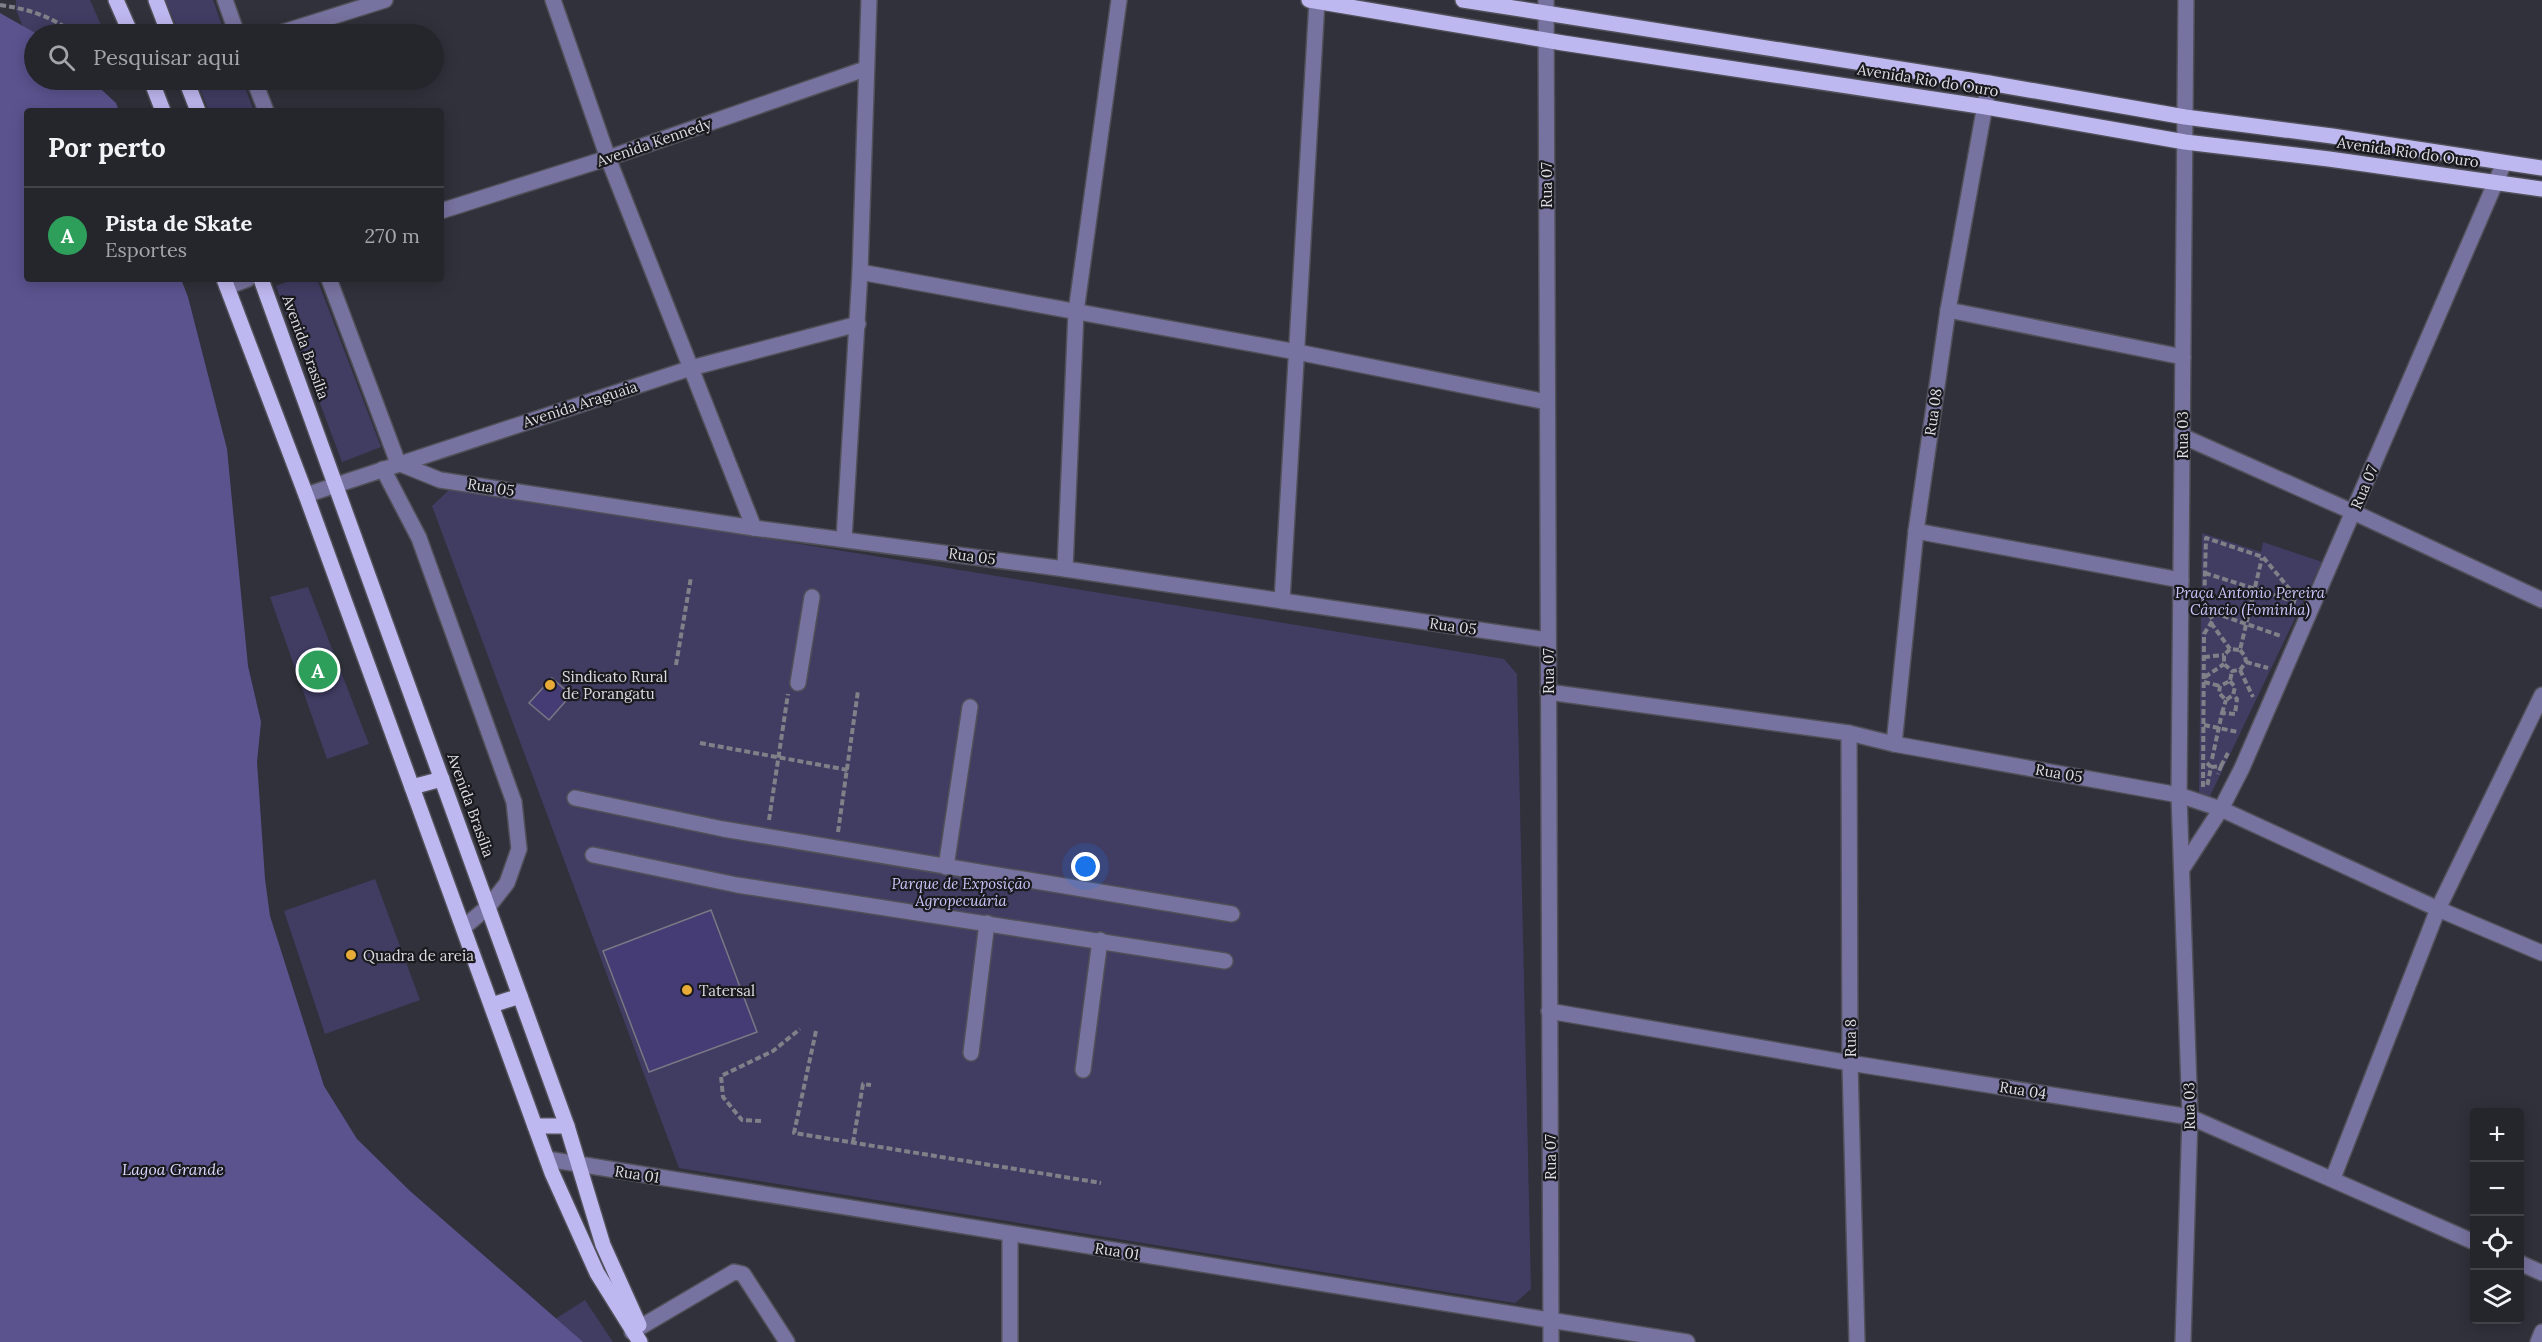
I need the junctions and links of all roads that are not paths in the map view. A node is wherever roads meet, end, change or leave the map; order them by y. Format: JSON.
{"nodes":[{"id":1,"x":116,"y":0,"type":"edge"},
{"id":2,"x":156,"y":0,"type":"edge"},
{"id":3,"x":225,"y":0,"type":"edge"},
{"id":4,"x":386,"y":0,"type":"edge"},
{"id":5,"x":553,"y":0,"type":"edge"},
{"id":6,"x":868,"y":0,"type":"edge"},
{"id":7,"x":1119,"y":0,"type":"edge"},
{"id":8,"x":1462,"y":0,"type":"edge"},
{"id":9,"x":2186,"y":0,"type":"edge"},
{"id":10,"x":1313,"y":1,"type":"edge"},
{"id":11,"x":1367,"y":5,"type":"edge"},
{"id":12,"x":1546,"y":7,"type":"edge"},
{"id":13,"x":1603,"y":23,"type":"junction"},
{"id":14,"x":127,"y":24,"type":"edge"},
{"id":15,"x":165,"y":24,"type":"edge"},
{"id":16,"x":233,"y":24,"type":"edge"},
{"id":17,"x":309,"y":24,"type":"edge"},
{"id":18,"x":1547,"y":40,"type":"junction"},
{"id":19,"x":1600,"y":48,"type":"junction"},
{"id":20,"x":866,"y":69,"type":"junction"},
{"id":21,"x":1989,"y":83,"type":"junction"},
{"id":22,"x":156,"y":90,"type":"edge"},
{"id":23,"x":190,"y":90,"type":"edge"},
{"id":24,"x":258,"y":90,"type":"edge"},
{"id":25,"x":1986,"y":107,"type":"junction"},
{"id":26,"x":162,"y":108,"type":"edge"},
{"id":27,"x":197,"y":108,"type":"edge"},
{"id":28,"x":265,"y":108,"type":"edge"},
{"id":29,"x":2185,"y":117,"type":"junction"},
{"id":30,"x":2332,"y":136,"type":"junction"},
{"id":31,"x":2185,"y":142,"type":"junction"},
{"id":32,"x":608,"y":158,"type":"junction"},
{"id":33,"x":2330,"y":159,"type":"junction"},
{"id":34,"x":2504,"y":163,"type":"junction"},
{"id":35,"x":2542,"y":168,"type":"edge"},
{"id":36,"x":2495,"y":182,"type":"junction"},
{"id":37,"x":2542,"y":189,"type":"edge"},
{"id":38,"x":444,"y":210,"type":"edge"},
{"id":39,"x":860,"y":272,"type":"junction"},
{"id":40,"x":262,"y":282,"type":"edge"},
{"id":41,"x":330,"y":282,"type":"edge"},
{"id":42,"x":225,"y":283,"type":"edge"},
{"id":43,"x":1947,"y":310,"type":"junction"},
{"id":44,"x":1076,"y":312,"type":"junction"},
{"id":45,"x":858,"y":324,"type":"junction"},
{"id":46,"x":1298,"y":352,"type":"junction"},
{"id":47,"x":2183,"y":357,"type":"junction"},
{"id":48,"x":691,"y":368,"type":"junction"},
{"id":49,"x":1547,"y":402,"type":"junction"},
{"id":50,"x":2182,"y":436,"type":"junction"},
{"id":51,"x":398,"y":463,"type":"junction"},
{"id":52,"x":383,"y":469,"type":"junction"},
{"id":53,"x":337,"y":484,"type":"junction"},
{"id":54,"x":306,"y":495,"type":"junction"},
{"id":55,"x":2354,"y":512,"type":"junction"},
{"id":56,"x":754,"y":528,"type":"junction"},
{"id":57,"x":1916,"y":531,"type":"junction"},
{"id":58,"x":844,"y":539,"type":"junction"},
{"id":59,"x":1065,"y":569,"type":"junction"},
{"id":60,"x":2181,"y":580,"type":"junction"},
{"id":61,"x":812,"y":597,"type":"dead end"},
{"id":62,"x":2542,"y":600,"type":"edge"},
{"id":63,"x":1282,"y":601,"type":"junction"},
{"id":64,"x":1548,"y":640,"type":"junction"},
{"id":65,"x":793,"y":688,"type":"road end"},
{"id":66,"x":1548,"y":692,"type":"junction"},
{"id":67,"x":2542,"y":695,"type":"edge"},
{"id":68,"x":970,"y":707,"type":"dead end"},
{"id":69,"x":1849,"y":733,"type":"junction"},
{"id":70,"x":1894,"y":744,"type":"junction"},
{"id":71,"x":442,"y":779,"type":"junction"},
{"id":72,"x":412,"y":787,"type":"junction"},
{"id":73,"x":2179,"y":795,"type":"junction"},
{"id":74,"x":575,"y":798,"type":"dead end"},
{"id":75,"x":2221,"y":809,"type":"junction"},
{"id":76,"x":593,"y":855,"type":"dead end"},
{"id":77,"x":946,"y":867,"type":"junction"},
{"id":78,"x":2182,"y":869,"type":"junction"},
{"id":79,"x":489,"y":906,"type":"junction"},
{"id":80,"x":2438,"y":909,"type":"junction"},
{"id":81,"x":1232,"y":914,"type":"dead end"},
{"id":82,"x":987,"y":923,"type":"junction"},
{"id":83,"x":464,"y":927,"type":"junction"},
{"id":84,"x":1100,"y":940,"type":"junction"},
{"id":85,"x":2542,"y":953,"type":"edge"},
{"id":86,"x":1225,"y":961,"type":"dead end"},
{"id":87,"x":520,"y":996,"type":"junction"},
{"id":88,"x":492,"y":1005,"type":"junction"},
{"id":89,"x":1549,"y":1011,"type":"junction"},
{"id":90,"x":971,"y":1053,"type":"dead end"},
{"id":91,"x":1850,"y":1063,"type":"junction"},
{"id":92,"x":1083,"y":1070,"type":"dead end"},
{"id":93,"x":2190,"y":1117,"type":"junction"},
{"id":94,"x":535,"y":1126,"type":"junction"},
{"id":95,"x":567,"y":1126,"type":"junction"},
{"id":96,"x":579,"y":1164,"type":"junction"},
{"id":97,"x":550,"y":1166,"type":"junction"},
{"id":98,"x":2333,"y":1178,"type":"junction"},
{"id":99,"x":1010,"y":1234,"type":"junction"},
{"id":100,"x":2470,"y":1240,"type":"edge"},
{"id":101,"x":2524,"y":1265,"type":"edge"},
{"id":102,"x":2542,"y":1273,"type":"edge"},
{"id":103,"x":1551,"y":1320,"type":"junction"},
{"id":104,"x":2542,"y":1332,"type":"edge"},
{"id":105,"x":637,"y":1334,"type":"edge"},
{"id":106,"x":647,"y":1342,"type":"edge"},
{"id":107,"x":787,"y":1342,"type":"edge"},
{"id":108,"x":1010,"y":1342,"type":"edge"},
{"id":109,"x":1551,"y":1342,"type":"edge"},
{"id":110,"x":1686,"y":1342,"type":"edge"},
{"id":111,"x":1857,"y":1342,"type":"edge"},
{"id":112,"x":2183,"y":1342,"type":"edge"},
{"id":113,"x":2538,"y":1342,"type":"edge"}],
"edges":[{"from":1,"to":14,"type":"main road"},
{"from":2,"to":15,"type":"main road"},
{"from":3,"to":16,"type":"street"},
{"from":4,"to":17,"type":"street"},
{"from":5,"to":32,"type":"street"},
{"from":6,"to":20,"type":"street"},
{"from":7,"to":44,"type":"street"},
{"from":8,"to":12,"type":"main road","name":"Avenida Rio do Ouro"},
{"from":9,"to":29,"type":"street","name":"Rua 03"},
{"from":10,"to":11,"type":"main road","name":"Avenida Rio do Ouro"},
{"from":10,"to":46,"type":"street"},
{"from":11,"to":18,"type":"main road","name":"Avenida Rio do Ouro"},
{"from":12,"to":13,"type":"main road","name":"Avenida Rio do Ouro"},
{"from":12,"to":18,"type":"street","name":"Rua 07"},
{"from":13,"to":19,"type":"main road"},
{"from":13,"to":21,"type":"main road","name":"Avenida Rio do Ouro"},
{"from":18,"to":19,"type":"main road","name":"Avenida Rio do Ouro"},
{"from":18,"to":49,"type":"street","name":"Rua 07"},
{"from":19,"to":25,"type":"main road","name":"Avenida Rio do Ouro"},
{"from":20,"to":32,"type":"street","name":"Avenida Kennedy"},
{"from":20,"to":39,"type":"street"},
{"from":21,"to":25,"type":"street","name":"Rua 08"},
{"from":21,"to":29,"type":"main road","name":"Avenida Rio do Ouro"},
{"from":22,"to":26,"type":"main road"},
{"from":23,"to":27,"type":"main road"},
{"from":24,"to":28,"type":"street"},
{"from":25,"to":31,"type":"main road","name":"Avenida Rio do Ouro"},
{"from":25,"to":43,"type":"street","name":"Rua 08"},
{"from":29,"to":30,"type":"main road","name":"Avenida Rio do Ouro"},
{"from":29,"to":31,"type":"street","name":"Rua 03"},
{"from":30,"to":33,"type":"main road"},
{"from":30,"to":34,"type":"main road","name":"Avenida Rio do Ouro"},
{"from":31,"to":33,"type":"main road","name":"Avenida Rio do Ouro"},
{"from":31,"to":47,"type":"street","name":"Rua 03"},
{"from":32,"to":38,"type":"street","name":"Avenida Kennedy"},
{"from":32,"to":48,"type":"street"},
{"from":33,"to":36,"type":"main road","name":"Avenida Rio do Ouro"},
{"from":34,"to":35,"type":"main road","name":"Avenida Rio do Ouro"},
{"from":34,"to":36,"type":"street","name":"Rua 07"},
{"from":36,"to":37,"type":"main road","name":"Avenida Rio do Ouro"},
{"from":36,"to":55,"type":"street","name":"Rua 07"},
{"from":39,"to":44,"type":"street"},
{"from":39,"to":45,"type":"street"},
{"from":40,"to":53,"type":"main road","name":"Avenida Brasília"},
{"from":41,"to":51,"type":"street"},
{"from":42,"to":54,"type":"main road"},
{"from":43,"to":47,"type":"street"},
{"from":43,"to":57,"type":"street","name":"Rua 08"},
{"from":44,"to":46,"type":"street"},
{"from":44,"to":59,"type":"street"},
{"from":45,"to":48,"type":"street","name":"Avenida Araguaia"},
{"from":45,"to":58,"type":"street"},
{"from":46,"to":49,"type":"street"},
{"from":46,"to":63,"type":"street"},
{"from":47,"to":50,"type":"street","name":"Rua 03"},
{"from":48,"to":51,"type":"street","name":"Avenida Araguaia"},
{"from":48,"to":56,"type":"street"},
{"from":49,"to":64,"type":"street","name":"Rua 07"},
{"from":50,"to":55,"type":"street"},
{"from":50,"to":60,"type":"street","name":"Rua 03"},
{"from":51,"to":52,"type":"street","name":"Avenida Araguaia"},
{"from":51,"to":56,"type":"street","name":"Rua 05"},
{"from":52,"to":53,"type":"street","name":"Avenida Araguaia"},
{"from":52,"to":79,"type":"street"},
{"from":53,"to":54,"type":"street","name":"Avenida Araguaia"},
{"from":53,"to":71,"type":"main road","name":"Avenida Brasília"},
{"from":54,"to":72,"type":"main road"},
{"from":55,"to":62,"type":"street"},
{"from":55,"to":75,"type":"street","name":"Rua 07"},
{"from":56,"to":58,"type":"street","name":"Rua 05"},
{"from":57,"to":60,"type":"street"},
{"from":57,"to":70,"type":"street","name":"Rua 08"},
{"from":58,"to":59,"type":"street","name":"Rua 05"},
{"from":59,"to":63,"type":"street","name":"Rua 05"},
{"from":60,"to":73,"type":"street","name":"Rua 03"},
{"from":61,"to":65,"type":"street"},
{"from":63,"to":64,"type":"street","name":"Rua 05"},
{"from":64,"to":66,"type":"street","name":"Rua 07"},
{"from":66,"to":69,"type":"street","name":"Rua 05"},
{"from":66,"to":89,"type":"street","name":"Rua 07"},
{"from":67,"to":80,"type":"street"},
{"from":68,"to":77,"type":"street"},
{"from":69,"to":70,"type":"street","name":"Rua 05"},
{"from":69,"to":91,"type":"street","name":"Rua 8"},
{"from":70,"to":73,"type":"street","name":"Rua 05"},
{"from":71,"to":72,"type":"main road"},
{"from":71,"to":79,"type":"main road","name":"Avenida Brasília"},
{"from":72,"to":83,"type":"main road"},
{"from":73,"to":75,"type":"street","name":"Rua 05"},
{"from":73,"to":78,"type":"street","name":"Rua 03"},
{"from":74,"to":77,"type":"street"},
{"from":75,"to":78,"type":"street"},
{"from":75,"to":80,"type":"street","name":"Rua 05"},
{"from":76,"to":82,"type":"street"},
{"from":77,"to":81,"type":"street"},
{"from":78,"to":93,"type":"street","name":"Rua 03"},
{"from":79,"to":83,"type":"street"},
{"from":79,"to":87,"type":"main road","name":"Avenida Brasília"},
{"from":80,"to":85,"type":"street","name":"Rua 05"},
{"from":80,"to":98,"type":"street"},
{"from":82,"to":84,"type":"street"},
{"from":82,"to":90,"type":"street"},
{"from":83,"to":88,"type":"main road"},
{"from":84,"to":86,"type":"street"},
{"from":84,"to":92,"type":"street"},
{"from":87,"to":88,"type":"main road"},
{"from":87,"to":95,"type":"main road","name":"Avenida Brasília"},
{"from":88,"to":94,"type":"main road"},
{"from":89,"to":91,"type":"street","name":"Rua 04"},
{"from":89,"to":103,"type":"street","name":"Rua 07"},
{"from":91,"to":93,"type":"street","name":"Rua 04"},
{"from":91,"to":111,"type":"street","name":"Rua 8"},
{"from":93,"to":98,"type":"street","name":"Rua 04"},
{"from":93,"to":112,"type":"street","name":"Rua 03"},
{"from":94,"to":95,"type":"main road"},
{"from":94,"to":97,"type":"main road"},
{"from":95,"to":96,"type":"main road","name":"Avenida Brasília"},
{"from":96,"to":97,"type":"street","name":"Rua 01"},
{"from":96,"to":99,"type":"street","name":"Rua 01"},
{"from":96,"to":105,"type":"main road","name":"Avenida Brasília"},
{"from":97,"to":105,"type":"main road"},
{"from":98,"to":100,"type":"street","name":"Rua 04"},
{"from":99,"to":103,"type":"street","name":"Rua 01"},
{"from":99,"to":108,"type":"street"},
{"from":101,"to":102,"type":"street"},
{"from":103,"to":109,"type":"street","name":"Rua 07"},
{"from":103,"to":110,"type":"street","name":"Rua 01"},
{"from":104,"to":113,"type":"street"},
{"from":105,"to":106,"type":"main road","name":"Avenida Brasília"},
{"from":105,"to":107,"type":"street"}]}
